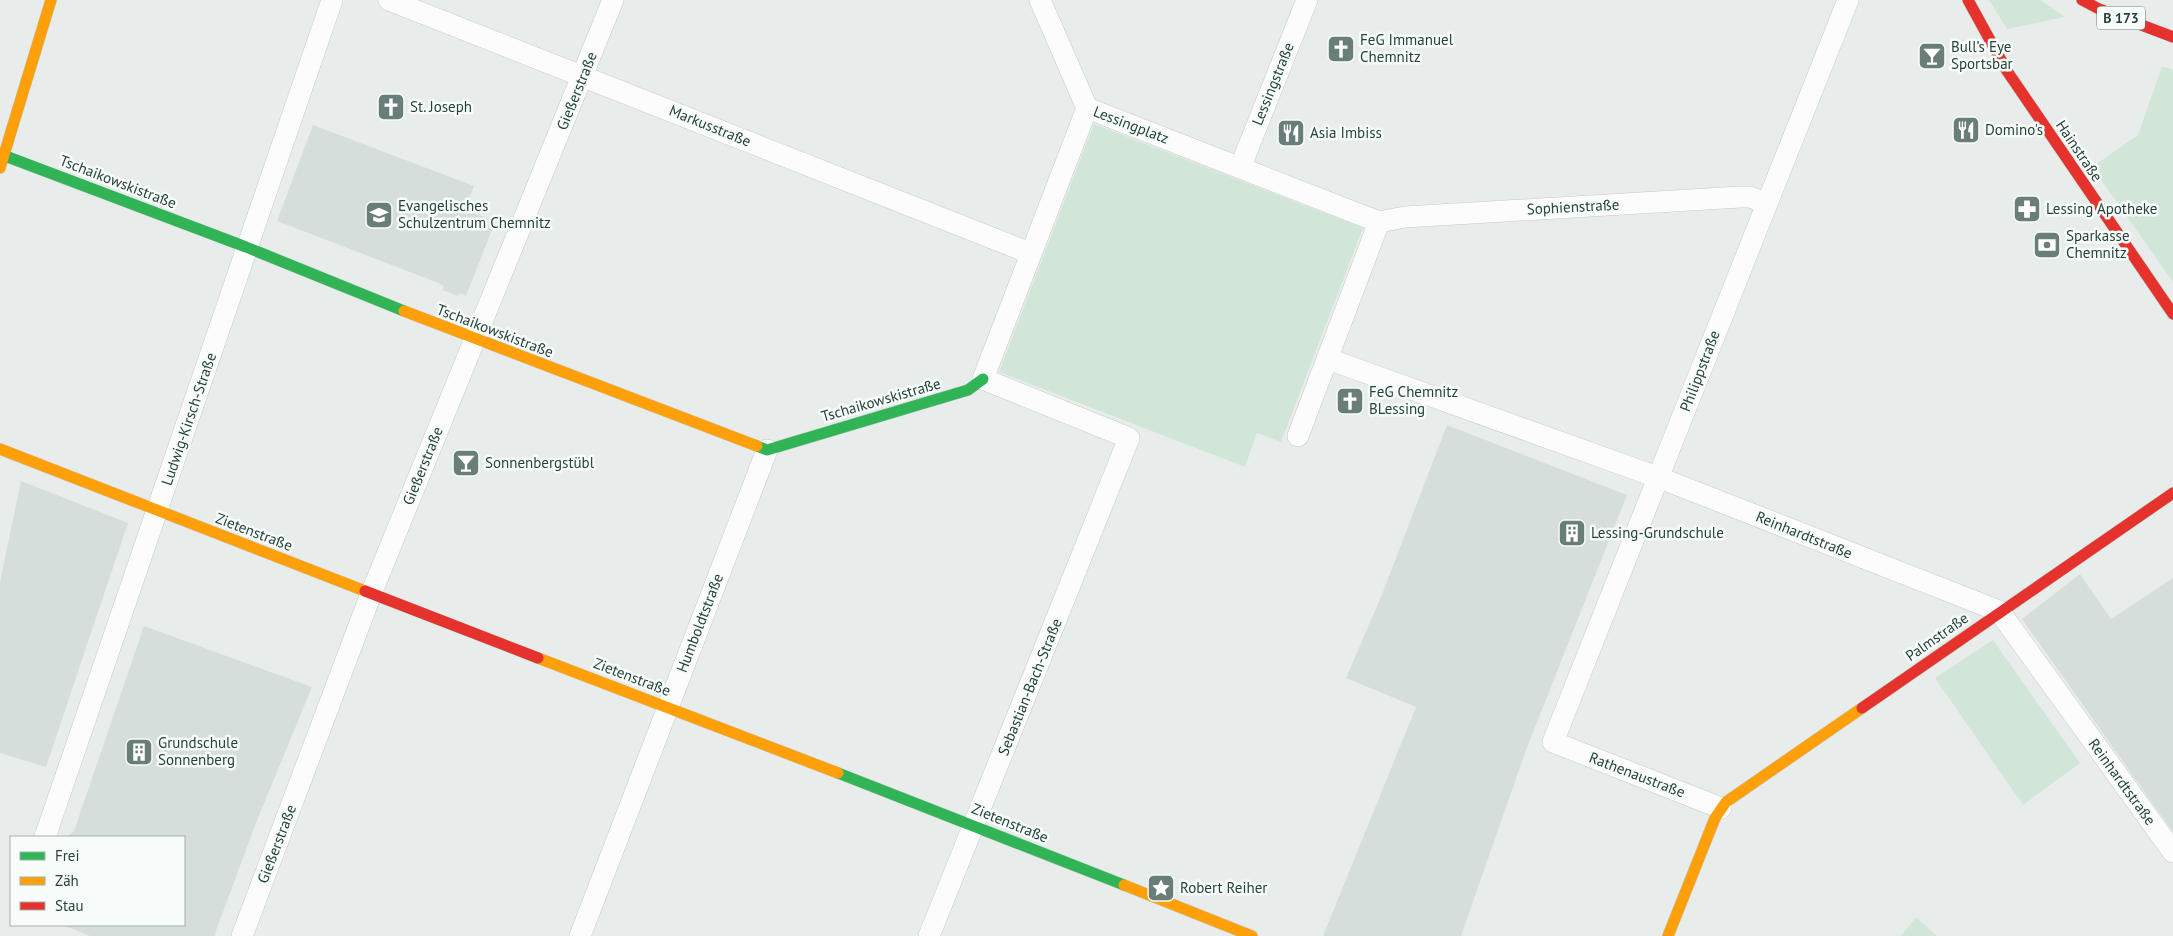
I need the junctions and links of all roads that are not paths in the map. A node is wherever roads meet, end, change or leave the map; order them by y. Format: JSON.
{"nodes":[{"id":1,"x":51,"y":0,"type":"edge"},
{"id":2,"x":332,"y":0,"type":"edge"},
{"id":3,"x":389,"y":0,"type":"edge"},
{"id":4,"x":613,"y":0,"type":"edge"},
{"id":5,"x":1040,"y":0,"type":"edge"},
{"id":6,"x":1307,"y":0,"type":"edge"},
{"id":7,"x":1848,"y":0,"type":"edge"},
{"id":8,"x":1968,"y":0,"type":"edge"},
{"id":9,"x":2082,"y":0,"type":"edge"},
{"id":10,"x":2173,"y":37,"type":"edge"},
{"id":11,"x":583,"y":76,"type":"junction"},
{"id":12,"x":1087,"y":108,"type":"junction"},
{"id":13,"x":2,"y":155,"type":"edge"},
{"id":14,"x":0,"y":168,"type":"edge"},
{"id":15,"x":1240,"y":168,"type":"junction"},
{"id":16,"x":1766,"y":203,"type":"junction"},
{"id":17,"x":1379,"y":222,"type":"junction"},
{"id":18,"x":246,"y":247,"type":"junction"},
{"id":19,"x":1030,"y":253,"type":"junction"},
{"id":20,"x":2173,"y":314,"type":"edge"},
{"id":21,"x":475,"y":340,"type":"junction"},
{"id":22,"x":1328,"y":359,"type":"junction"},
{"id":23,"x":982,"y":379,"type":"junction"},
{"id":24,"x":1298,"y":436,"type":"dead end"},
{"id":25,"x":0,"y":449,"type":"edge"},
{"id":26,"x":766,"y":450,"type":"junction"},
{"id":27,"x":1660,"y":478,"type":"junction"},
{"id":28,"x":2173,"y":493,"type":"edge"},
{"id":29,"x":158,"y":511,"type":"junction"},
{"id":30,"x":372,"y":594,"type":"junction"},
{"id":31,"x":2000,"y":611,"type":"junction"},
{"id":32,"x":668,"y":707,"type":"junction"},
{"id":33,"x":1553,"y":742,"type":"joint"},
{"id":34,"x":1721,"y":808,"type":"junction"},
{"id":35,"x":975,"y":825,"type":"junction"},
{"id":36,"x":45,"y":836,"type":"edge"},
{"id":37,"x":2173,"y":852,"type":"edge"},
{"id":38,"x":1243,"y":934,"type":"edge"},
{"id":39,"x":242,"y":936,"type":"edge"},
{"id":40,"x":580,"y":936,"type":"edge"},
{"id":41,"x":930,"y":936,"type":"edge"},
{"id":42,"x":1668,"y":936,"type":"edge"}],
"edges":[{"from":1,"to":13,"type":"street"},
{"from":2,"to":18,"type":"street","name":"Ludwig-Kirsch-Straße"},
{"from":3,"to":11,"type":"street","name":"Markusstraße"},
{"from":4,"to":11,"type":"street","name":"Gießerstraße"},
{"from":5,"to":12,"type":"street"},
{"from":6,"to":15,"type":"street","name":"Lessingstraße"},
{"from":7,"to":16,"type":"street","name":"Philippstraße"},
{"from":8,"to":20,"type":"street","name":"Hainstraße"},
{"from":9,"to":10,"type":"street","number":"B 173"},
{"from":11,"to":19,"type":"street","name":"Markusstraße"},
{"from":11,"to":21,"type":"street","name":"Gießerstraße"},
{"from":12,"to":15,"type":"street","name":"Lessingplatz"},
{"from":12,"to":19,"type":"street","name":"Lessingplatz"},
{"from":13,"to":14,"type":"street"},
{"from":13,"to":18,"type":"street","name":"Tschaikowskistraße"},
{"from":15,"to":17,"type":"street","name":"Lessingplatz"},
{"from":16,"to":17,"type":"street","name":"Sophienstraße"},
{"from":16,"to":27,"type":"street","name":"Philippstraße"},
{"from":17,"to":22,"type":"street"},
{"from":18,"to":21,"type":"street","name":"Tschaikowskistraße"},
{"from":18,"to":29,"type":"street","name":"Ludwig-Kirsch-Straße"},
{"from":19,"to":23,"type":"street","name":"Lessingplatz"},
{"from":21,"to":26,"type":"street","name":"Tschaikowskistraße"},
{"from":21,"to":30,"type":"street","name":"Gießerstraße"},
{"from":22,"to":24,"type":"street"},
{"from":22,"to":27,"type":"street","name":"Reinhardtstraße"},
{"from":23,"to":26,"type":"street","name":"Tschaikowskistraße"},
{"from":23,"to":35,"type":"street","name":"Sebastian-Bach-Straße"},
{"from":25,"to":29,"type":"street","name":"Zietenstraße"},
{"from":26,"to":32,"type":"street","name":"Humboldtstraße"},
{"from":27,"to":31,"type":"street","name":"Reinhardtstraße"},
{"from":27,"to":33,"type":"street","name":"Philippstraße"},
{"from":28,"to":31,"type":"street","name":"Palmstraße"},
{"from":29,"to":30,"type":"street","name":"Zietenstraße"},
{"from":29,"to":36,"type":"street","name":"Ludwig-Kirsch-Straße"},
{"from":30,"to":32,"type":"street","name":"Zietenstraße"},
{"from":30,"to":39,"type":"street","name":"Gießerstraße"},
{"from":31,"to":34,"type":"street","name":"Palmstraße"},
{"from":31,"to":37,"type":"street","name":"Reinhardtstraße"},
{"from":32,"to":35,"type":"street","name":"Zietenstraße"},
{"from":32,"to":40,"type":"street","name":"Humboldtstraße"},
{"from":33,"to":34,"type":"street","name":"Rathenaustraße"},
{"from":34,"to":42,"type":"street"},
{"from":35,"to":38,"type":"street","name":"Zietenstraße"},
{"from":35,"to":41,"type":"street","name":"Sebastian-Bach-Straße"}]}
